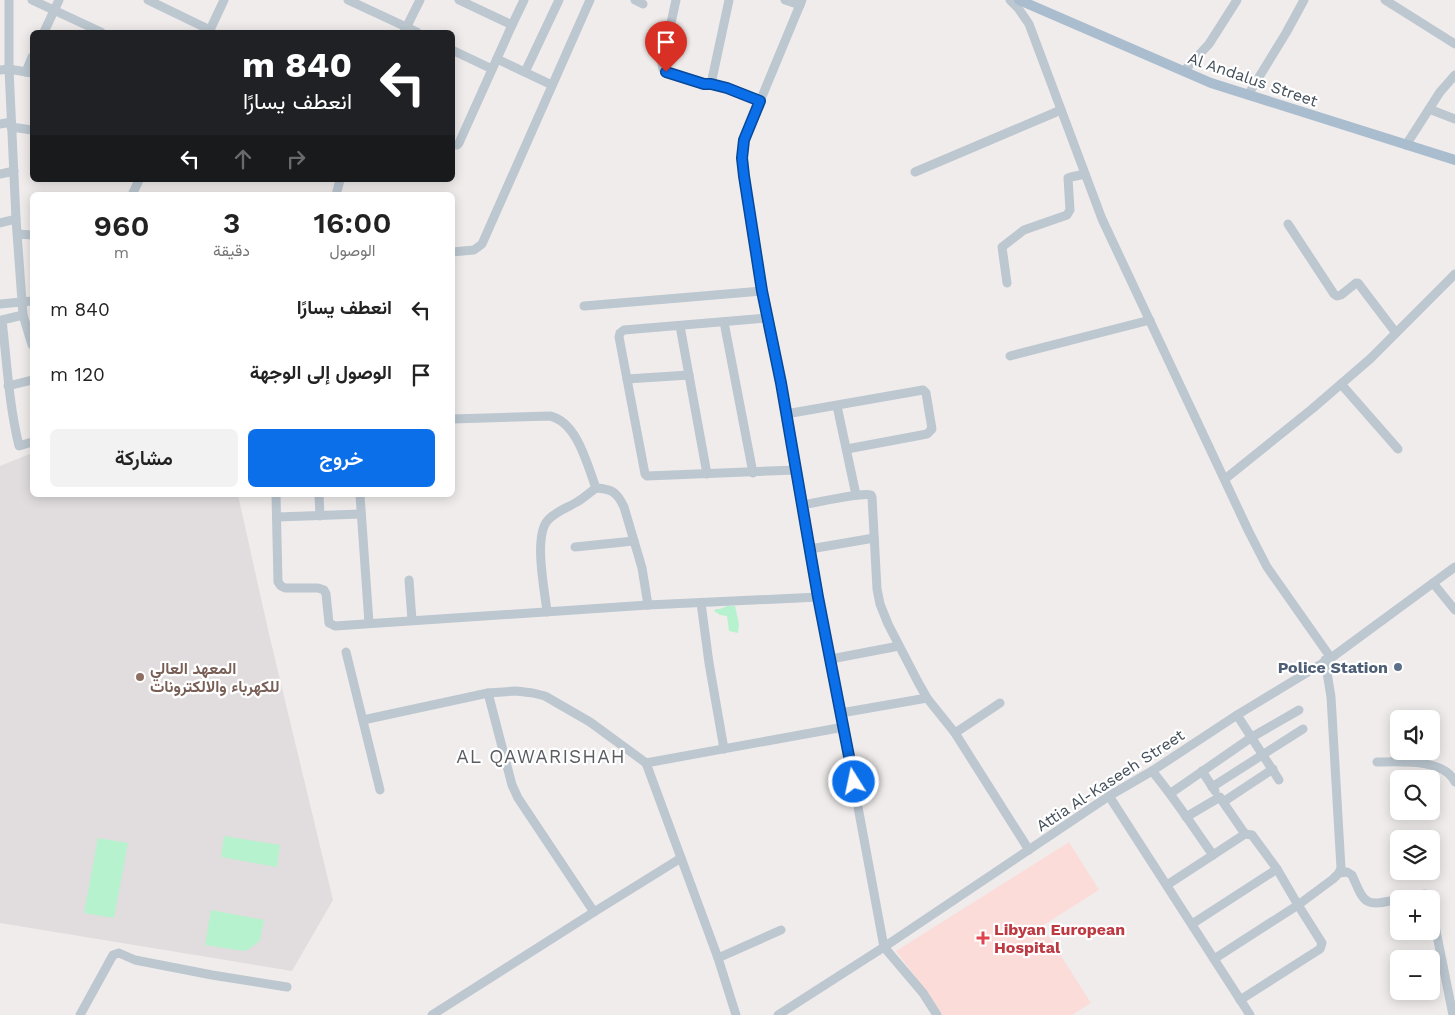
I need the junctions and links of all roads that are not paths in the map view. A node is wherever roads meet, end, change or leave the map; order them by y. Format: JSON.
{"nodes":[{"id":1,"x":9,"y":0,"type":"edge"},
{"id":2,"x":32,"y":0,"type":"edge"},
{"id":3,"x":59,"y":0,"type":"edge"},
{"id":4,"x":148,"y":0,"type":"edge"},
{"id":5,"x":224,"y":0,"type":"edge"},
{"id":6,"x":348,"y":0,"type":"edge"},
{"id":7,"x":420,"y":0,"type":"edge"},
{"id":8,"x":459,"y":0,"type":"edge"},
{"id":9,"x":524,"y":0,"type":"edge"},
{"id":10,"x":559,"y":0,"type":"edge"},
{"id":11,"x":590,"y":0,"type":"edge"},
{"id":12,"x":676,"y":0,"type":"edge"},
{"id":13,"x":729,"y":0,"type":"edge"},
{"id":14,"x":785,"y":0,"type":"edge"},
{"id":15,"x":1010,"y":0,"type":"edge"},
{"id":16,"x":1019,"y":0,"type":"edge"},
{"id":17,"x":1237,"y":0,"type":"edge"},
{"id":18,"x":1304,"y":0,"type":"edge"},
{"id":19,"x":1385,"y":0,"type":"edge"},
{"id":20,"x":801,"y":3,"type":"edge"},
{"id":21,"x":54,"y":11,"type":"junction"},
{"id":22,"x":512,"y":25,"type":"junction"},
{"id":23,"x":45,"y":30,"type":"edge"},
{"id":24,"x":97,"y":30,"type":"edge"},
{"id":25,"x":208,"y":30,"type":"edge"},
{"id":26,"x":210,"y":30,"type":"edge"},
{"id":27,"x":405,"y":30,"type":"edge"},
{"id":28,"x":1455,"y":44,"type":"edge"},
{"id":29,"x":455,"y":51,"type":"edge"},
{"id":30,"x":497,"y":59,"type":"junction"},
{"id":31,"x":492,"y":69,"type":"junction"},
{"id":32,"x":4,"y":70,"type":"edge"},
{"id":33,"x":1184,"y":71,"type":"junction"},
{"id":34,"x":29,"y":72,"type":"edge"},
{"id":35,"x":525,"y":72,"type":"junction"},
{"id":36,"x":1455,"y":75,"type":"edge"},
{"id":37,"x":711,"y":84,"type":"junction"},
{"id":38,"x":552,"y":85,"type":"junction"},
{"id":39,"x":1248,"y":95,"type":"junction"},
{"id":40,"x":760,"y":101,"type":"junction"},
{"id":41,"x":1429,"y":109,"type":"junction"},
{"id":42,"x":1061,"y":110,"type":"junction"},
{"id":43,"x":1455,"y":120,"type":"edge"},
{"id":44,"x":0,"y":124,"type":"edge"},
{"id":45,"x":11,"y":125,"type":"junction"},
{"id":46,"x":30,"y":130,"type":"edge"},
{"id":47,"x":455,"y":145,"type":"edge"},
{"id":48,"x":1406,"y":145,"type":"junction"},
{"id":49,"x":1455,"y":160,"type":"edge"},
{"id":50,"x":14,"y":171,"type":"junction"},
{"id":51,"x":915,"y":172,"type":"dead end"},
{"id":52,"x":0,"y":174,"type":"edge"},
{"id":53,"x":1085,"y":174,"type":"junction"},
{"id":54,"x":16,"y":219,"type":"junction"},
{"id":55,"x":0,"y":223,"type":"edge"},
{"id":56,"x":1288,"y":224,"type":"dead end"},
{"id":57,"x":18,"y":234,"type":"junction"},
{"id":58,"x":30,"y":235,"type":"edge"},
{"id":59,"x":455,"y":252,"type":"edge"},
{"id":60,"x":1455,"y":274,"type":"edge"},
{"id":61,"x":1007,"y":283,"type":"dead end"},
{"id":62,"x":762,"y":291,"type":"junction"},
{"id":63,"x":30,"y":300,"type":"edge"},
{"id":64,"x":22,"y":302,"type":"junction"},
{"id":65,"x":0,"y":304,"type":"edge"},
{"id":66,"x":584,"y":306,"type":"dead end"},
{"id":67,"x":23,"y":315,"type":"junction"},
{"id":68,"x":767,"y":318,"type":"junction"},
{"id":69,"x":1150,"y":320,"type":"junction"},
{"id":70,"x":724,"y":322,"type":"junction"},
{"id":71,"x":680,"y":326,"type":"junction"},
{"id":72,"x":1396,"y":332,"type":"junction"},
{"id":73,"x":30,"y":338,"type":"edge"},
{"id":74,"x":1010,"y":356,"type":"dead end"},
{"id":75,"x":689,"y":375,"type":"junction"},
{"id":76,"x":627,"y":379,"type":"junction"},
{"id":77,"x":30,"y":380,"type":"edge"},
{"id":78,"x":1341,"y":384,"type":"junction"},
{"id":79,"x":8,"y":386,"type":"junction"},
{"id":80,"x":837,"y":406,"type":"junction"},
{"id":81,"x":786,"y":414,"type":"junction"},
{"id":82,"x":455,"y":419,"type":"edge"},
{"id":83,"x":30,"y":443,"type":"edge"},
{"id":84,"x":847,"y":449,"type":"junction"},
{"id":85,"x":1398,"y":450,"type":"dead end"},
{"id":86,"x":796,"y":470,"type":"junction"},
{"id":87,"x":753,"y":473,"type":"junction"},
{"id":88,"x":707,"y":474,"type":"junction"},
{"id":89,"x":1225,"y":479,"type":"junction"},
{"id":90,"x":596,"y":488,"type":"junction"},
{"id":91,"x":856,"y":495,"type":"junction"},
{"id":92,"x":276,"y":497,"type":"edge"},
{"id":93,"x":319,"y":497,"type":"edge"},
{"id":94,"x":360,"y":497,"type":"edge"},
{"id":95,"x":802,"y":505,"type":"junction"},
{"id":96,"x":361,"y":514,"type":"junction"},
{"id":97,"x":277,"y":516,"type":"junction"},
{"id":98,"x":320,"y":516,"type":"junction"},
{"id":99,"x":874,"y":538,"type":"junction"},
{"id":100,"x":634,"y":542,"type":"junction"},
{"id":101,"x":575,"y":547,"type":"dead end"},
{"id":102,"x":810,"y":549,"type":"junction"},
{"id":103,"x":1455,"y":567,"type":"edge"},
{"id":104,"x":409,"y":580,"type":"dead end"},
{"id":105,"x":1433,"y":583,"type":"junction"},
{"id":106,"x":818,"y":597,"type":"junction"},
{"id":107,"x":701,"y":603,"type":"junction"},
{"id":108,"x":648,"y":605,"type":"junction"},
{"id":109,"x":1455,"y":610,"type":"edge"},
{"id":110,"x":547,"y":612,"type":"junction"},
{"id":111,"x":412,"y":620,"type":"junction"},
{"id":112,"x":369,"y":623,"type":"junction"},
{"id":113,"x":899,"y":646,"type":"junction"},
{"id":114,"x":346,"y":652,"type":"dead end"},
{"id":115,"x":831,"y":659,"type":"junction"},
{"id":116,"x":1328,"y":659,"type":"junction"},
{"id":117,"x":488,"y":693,"type":"junction"},
{"id":118,"x":927,"y":698,"type":"junction"},
{"id":119,"x":1000,"y":703,"type":"dead end"},
{"id":120,"x":1299,"y":710,"type":"dead end"},
{"id":121,"x":841,"y":713,"type":"junction"},
{"id":122,"x":1238,"y":715,"type":"junction"},
{"id":123,"x":363,"y":720,"type":"junction"},
{"id":124,"x":844,"y":728,"type":"junction"},
{"id":125,"x":1303,"y":729,"type":"dead end"},
{"id":126,"x":955,"y":733,"type":"junction"},
{"id":127,"x":1252,"y":737,"type":"junction"},
{"id":128,"x":724,"y":749,"type":"junction"},
{"id":129,"x":1263,"y":754,"type":"junction"},
{"id":130,"x":1377,"y":762,"type":"dead end"},
{"id":131,"x":646,"y":764,"type":"junction"},
{"id":132,"x":1273,"y":769,"type":"junction"},
{"id":133,"x":1152,"y":771,"type":"junction"},
{"id":134,"x":1202,"y":771,"type":"junction"},
{"id":135,"x":1279,"y":780,"type":"dead end"},
{"id":136,"x":1455,"y":782,"type":"edge"},
{"id":137,"x":1212,"y":787,"type":"junction"},
{"id":138,"x":380,"y":790,"type":"dead end"},
{"id":139,"x":1171,"y":793,"type":"junction"},
{"id":140,"x":1109,"y":796,"type":"junction"},
{"id":141,"x":1221,"y":800,"type":"junction"},
{"id":142,"x":1186,"y":817,"type":"junction"},
{"id":143,"x":1245,"y":834,"type":"junction"},
{"id":144,"x":1028,"y":850,"type":"junction"},
{"id":145,"x":1213,"y":855,"type":"junction"},
{"id":146,"x":680,"y":858,"type":"junction"},
{"id":147,"x":1277,"y":869,"type":"junction"},
{"id":148,"x":1339,"y":873,"type":"junction"},
{"id":149,"x":1167,"y":885,"type":"junction"},
{"id":150,"x":1390,"y":901,"type":"edge"},
{"id":151,"x":1298,"y":905,"type":"junction"},
{"id":152,"x":594,"y":912,"type":"junction"},
{"id":153,"x":1192,"y":924,"type":"junction"},
{"id":154,"x":781,"y":930,"type":"dead end"},
{"id":155,"x":1438,"y":940,"type":"edge"},
{"id":156,"x":884,"y":947,"type":"junction"},
{"id":157,"x":718,"y":958,"type":"junction"},
{"id":158,"x":1214,"y":959,"type":"junction"},
{"id":159,"x":287,"y":987,"type":"dead end"},
{"id":160,"x":1240,"y":1000,"type":"junction"},
{"id":161,"x":80,"y":1015,"type":"edge"},
{"id":162,"x":432,"y":1015,"type":"edge"},
{"id":163,"x":736,"y":1015,"type":"edge"},
{"id":164,"x":778,"y":1015,"type":"edge"},
{"id":165,"x":937,"y":1015,"type":"edge"},
{"id":166,"x":1250,"y":1015,"type":"edge"},
{"id":167,"x":1453,"y":1015,"type":"edge"}],
"edges":[{"from":1,"to":32,"type":"street"},
{"from":2,"to":21,"type":"street"},
{"from":3,"to":21,"type":"street"},
{"from":4,"to":25,"type":"street"},
{"from":5,"to":26,"type":"street"},
{"from":6,"to":27,"type":"street"},
{"from":7,"to":27,"type":"street"},
{"from":8,"to":22,"type":"street"},
{"from":9,"to":22,"type":"street"},
{"from":10,"to":35,"type":"street"},
{"from":11,"to":38,"type":"street"},
{"from":12,"to":37,"type":"street"},
{"from":13,"to":37,"type":"street"},
{"from":14,"to":20,"type":"street"},
{"from":15,"to":42,"type":"street"},
{"from":16,"to":33,"type":"main road","name":"Al Andalus Street"},
{"from":17,"to":33,"type":"street"},
{"from":18,"to":39,"type":"street"},
{"from":19,"to":28,"type":"street"},
{"from":20,"to":40,"type":"street"},
{"from":21,"to":23,"type":"street"},
{"from":21,"to":24,"type":"street"},
{"from":22,"to":30,"type":"street"},
{"from":29,"to":31,"type":"street"},
{"from":30,"to":31,"type":"street"},
{"from":30,"to":35,"type":"street"},
{"from":31,"to":47,"type":"street"},
{"from":32,"to":34,"type":"street"},
{"from":32,"to":45,"type":"street"},
{"from":33,"to":39,"type":"main road","name":"Al Andalus Street"},
{"from":35,"to":38,"type":"street"},
{"from":36,"to":41,"type":"street"},
{"from":37,"to":40,"type":"street"},
{"from":38,"to":59,"type":"street"},
{"from":39,"to":48,"type":"main road","name":"Al Andalus Street"},
{"from":40,"to":62,"type":"street"},
{"from":41,"to":43,"type":"street"},
{"from":41,"to":48,"type":"street"},
{"from":42,"to":51,"type":"street"},
{"from":42,"to":53,"type":"street"},
{"from":44,"to":45,"type":"street"},
{"from":45,"to":46,"type":"street"},
{"from":45,"to":50,"type":"street"},
{"from":48,"to":49,"type":"main road","name":"Al Andalus Street"},
{"from":50,"to":52,"type":"street"},
{"from":50,"to":54,"type":"street"},
{"from":53,"to":61,"type":"street"},
{"from":53,"to":69,"type":"street"},
{"from":54,"to":55,"type":"street"},
{"from":54,"to":57,"type":"street"},
{"from":56,"to":72,"type":"street"},
{"from":57,"to":58,"type":"street"},
{"from":57,"to":64,"type":"street"},
{"from":60,"to":72,"type":"street"},
{"from":62,"to":66,"type":"street"},
{"from":62,"to":68,"type":"street"},
{"from":63,"to":64,"type":"street"},
{"from":64,"to":65,"type":"street"},
{"from":64,"to":67,"type":"street"},
{"from":67,"to":73,"type":"street"},
{"from":67,"to":79,"type":"street"},
{"from":68,"to":70,"type":"street"},
{"from":68,"to":81,"type":"street"},
{"from":69,"to":74,"type":"street"},
{"from":69,"to":89,"type":"street"},
{"from":70,"to":71,"type":"street"},
{"from":70,"to":87,"type":"street"},
{"from":71,"to":75,"type":"street"},
{"from":71,"to":76,"type":"street"},
{"from":72,"to":78,"type":"street"},
{"from":75,"to":76,"type":"street"},
{"from":75,"to":88,"type":"street"},
{"from":76,"to":88,"type":"street"},
{"from":77,"to":79,"type":"street"},
{"from":78,"to":85,"type":"street"},
{"from":78,"to":89,"type":"street"},
{"from":79,"to":83,"type":"street"},
{"from":80,"to":81,"type":"street"},
{"from":80,"to":84,"type":"street"},
{"from":80,"to":84,"type":"street"},
{"from":81,"to":86,"type":"street"},
{"from":82,"to":90,"type":"street"},
{"from":84,"to":91,"type":"street"},
{"from":86,"to":87,"type":"street"},
{"from":86,"to":95,"type":"street"},
{"from":87,"to":88,"type":"street"},
{"from":89,"to":116,"type":"street"},
{"from":90,"to":100,"type":"street"},
{"from":90,"to":110,"type":"street"},
{"from":91,"to":95,"type":"street"},
{"from":91,"to":99,"type":"street"},
{"from":92,"to":97,"type":"street"},
{"from":93,"to":98,"type":"street"},
{"from":94,"to":96,"type":"street"},
{"from":95,"to":102,"type":"street"},
{"from":96,"to":98,"type":"street"},
{"from":96,"to":112,"type":"street"},
{"from":97,"to":98,"type":"street"},
{"from":97,"to":112,"type":"street"},
{"from":99,"to":102,"type":"street"},
{"from":99,"to":113,"type":"street"},
{"from":100,"to":101,"type":"street"},
{"from":100,"to":108,"type":"street"},
{"from":102,"to":106,"type":"street"},
{"from":103,"to":105,"type":"street","name":"Attia Al-Kaseeh Street"},
{"from":104,"to":111,"type":"street"},
{"from":105,"to":109,"type":"street"},
{"from":105,"to":116,"type":"street","name":"Attia Al-Kaseeh Street"},
{"from":106,"to":107,"type":"street"},
{"from":106,"to":115,"type":"street"},
{"from":107,"to":108,"type":"street"},
{"from":107,"to":128,"type":"street"},
{"from":108,"to":110,"type":"street"},
{"from":110,"to":111,"type":"street"},
{"from":111,"to":112,"type":"street"},
{"from":113,"to":115,"type":"street"},
{"from":113,"to":118,"type":"street"},
{"from":114,"to":123,"type":"street"},
{"from":115,"to":121,"type":"street"},
{"from":116,"to":122,"type":"street","name":"Attia Al-Kaseeh Street"},
{"from":116,"to":148,"type":"street"},
{"from":117,"to":123,"type":"street"},
{"from":117,"to":131,"type":"street"},
{"from":117,"to":152,"type":"street"},
{"from":118,"to":121,"type":"street"},
{"from":118,"to":126,"type":"street"},
{"from":119,"to":126,"type":"street"},
{"from":120,"to":127,"type":"street"},
{"from":121,"to":124,"type":"street"},
{"from":122,"to":127,"type":"street"},
{"from":122,"to":133,"type":"street","name":"Attia Al-Kaseeh Street"},
{"from":123,"to":138,"type":"street"},
{"from":124,"to":128,"type":"street"},
{"from":124,"to":156,"type":"street"},
{"from":125,"to":129,"type":"street"},
{"from":126,"to":144,"type":"street"},
{"from":127,"to":129,"type":"street"},
{"from":127,"to":134,"type":"street"},
{"from":128,"to":131,"type":"street"},
{"from":129,"to":132,"type":"street"},
{"from":129,"to":137,"type":"street"},
{"from":130,"to":136,"type":"street"},
{"from":131,"to":146,"type":"street"},
{"from":132,"to":135,"type":"street"},
{"from":132,"to":141,"type":"street"},
{"from":133,"to":139,"type":"street"},
{"from":133,"to":140,"type":"street","name":"Attia Al-Kaseeh Street"},
{"from":134,"to":137,"type":"street"},
{"from":134,"to":139,"type":"street"},
{"from":137,"to":141,"type":"street"},
{"from":139,"to":142,"type":"street"},
{"from":140,"to":144,"type":"street","name":"Attia Al-Kaseeh Street"},
{"from":140,"to":149,"type":"street"},
{"from":141,"to":142,"type":"street"},
{"from":141,"to":143,"type":"street"},
{"from":142,"to":145,"type":"street"},
{"from":143,"to":145,"type":"street"},
{"from":143,"to":147,"type":"street"},
{"from":144,"to":156,"type":"street","name":"Attia Al-Kaseeh Street"},
{"from":145,"to":149,"type":"street"},
{"from":146,"to":152,"type":"street"},
{"from":146,"to":157,"type":"street"},
{"from":147,"to":151,"type":"street"},
{"from":147,"to":153,"type":"street"},
{"from":148,"to":150,"type":"street"},
{"from":148,"to":151,"type":"street"},
{"from":149,"to":153,"type":"street"},
{"from":151,"to":158,"type":"street"},
{"from":151,"to":160,"type":"street"},
{"from":152,"to":162,"type":"street"},
{"from":153,"to":158,"type":"street"},
{"from":154,"to":157,"type":"street"},
{"from":155,"to":167,"type":"street"},
{"from":156,"to":164,"type":"street","name":"Attia Al-Kaseeh Street"},
{"from":156,"to":165,"type":"street"},
{"from":157,"to":163,"type":"street"},
{"from":158,"to":160,"type":"street"},
{"from":159,"to":161,"type":"street"},
{"from":160,"to":166,"type":"street"}]}
